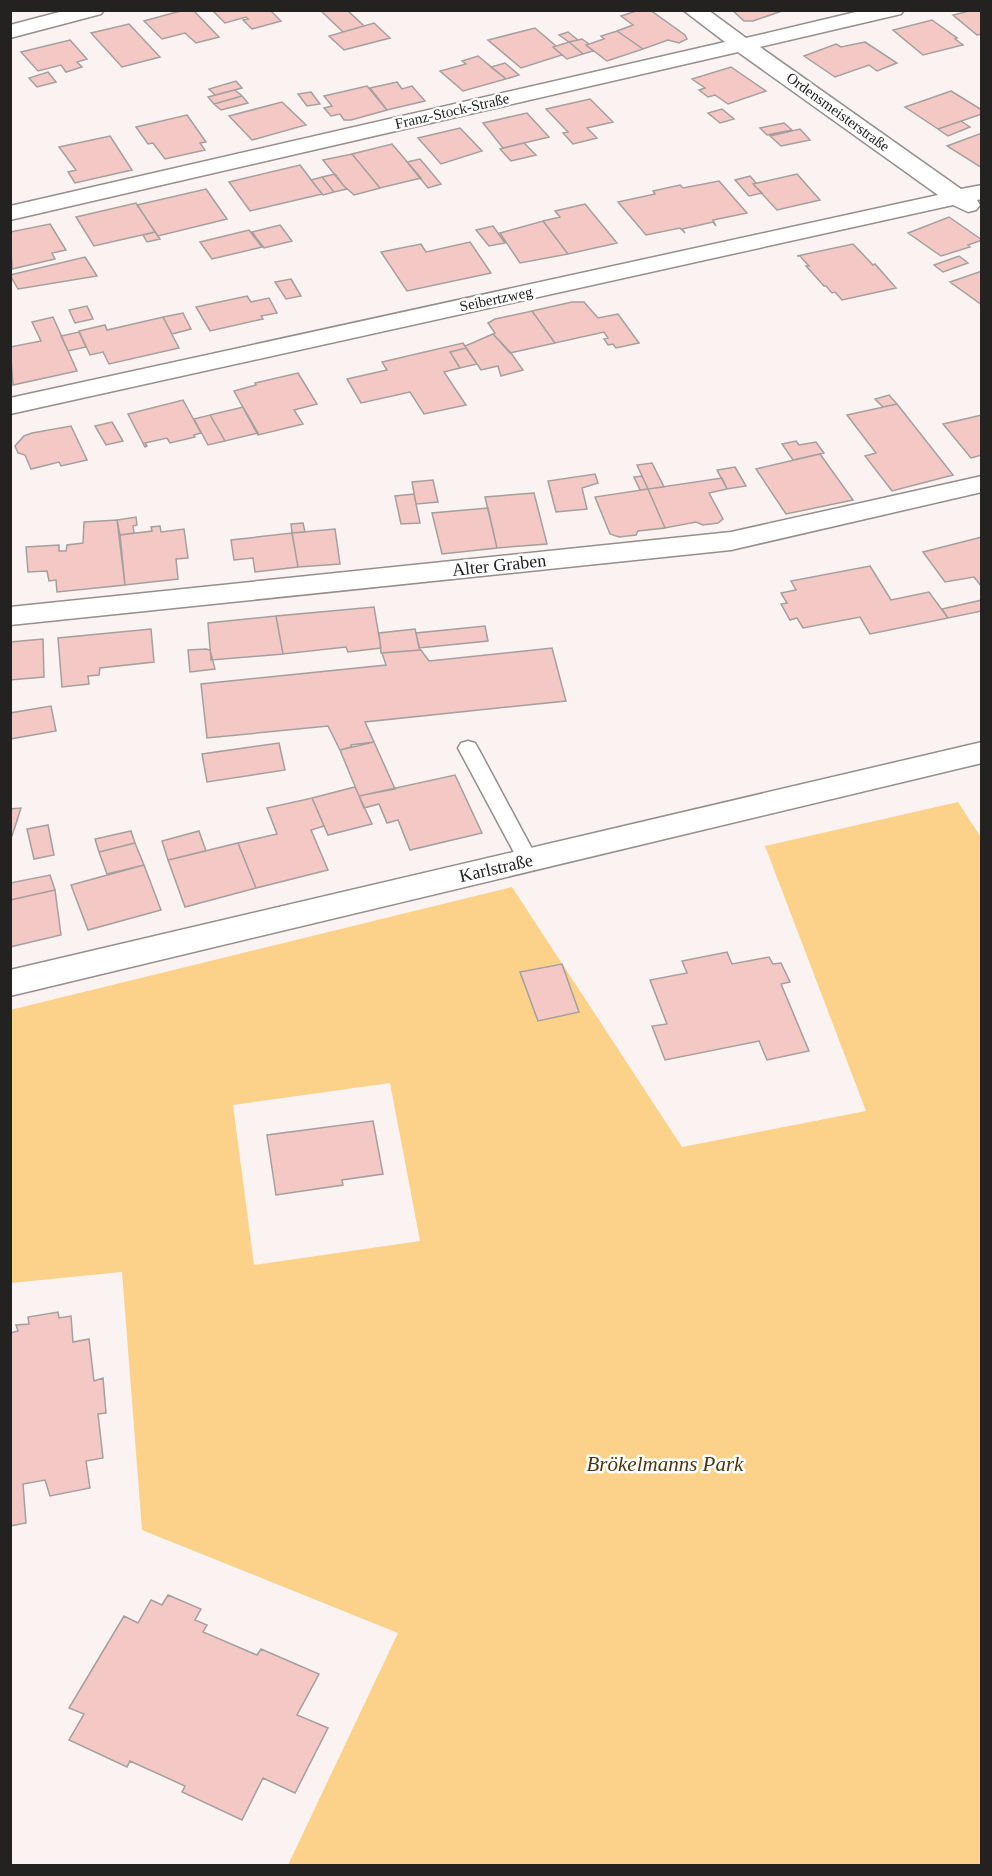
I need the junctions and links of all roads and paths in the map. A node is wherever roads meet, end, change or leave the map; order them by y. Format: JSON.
{"nodes":[{"id":1,"x":94,"y":10,"type":"edge"},
{"id":2,"x":693,"y":10,"type":"edge"},
{"id":3,"x":894,"y":10,"type":"edge"},
{"id":4,"x":10,"y":32,"type":"edge"},
{"id":5,"x":744,"y":45,"type":"junction"},
{"id":6,"x":981,"y":192,"type":"edge"},
{"id":7,"x":957,"y":197,"type":"junction"},
{"id":8,"x":10,"y":213,"type":"edge"},
{"id":9,"x":981,"y":215,"type":"edge"},
{"id":10,"x":10,"y":406,"type":"edge"},
{"id":11,"x":981,"y":484,"type":"edge"},
{"id":12,"x":10,"y":616,"type":"edge"},
{"id":13,"x":468,"y":748,"type":"dead end"},
{"id":14,"x":981,"y":752,"type":"edge"},
{"id":15,"x":528,"y":860,"type":"junction"},
{"id":16,"x":10,"y":983,"type":"edge"}],
"edges":[{"from":1,"to":4,"type":"street"},
{"from":2,"to":5,"type":"street","name":"Ordensmeisterstraße"},
{"from":3,"to":5,"type":"street","name":"Franz-Stock-Straße"},
{"from":5,"to":7,"type":"street","name":"Ordensmeisterstraße"},
{"from":5,"to":8,"type":"street","name":"Franz-Stock-Straße"},
{"from":6,"to":7,"type":"street","name":"Seibertzweg"},
{"from":7,"to":9,"type":"street","name":"Ordensmeisterstraße"},
{"from":7,"to":10,"type":"street","name":"Seibertzweg"},
{"from":11,"to":12,"type":"street","name":"Alter Graben"},
{"from":13,"to":15,"type":"lane"},
{"from":14,"to":15,"type":"street","name":"Karlstraße"},
{"from":15,"to":16,"type":"street","name":"Karlstraße"}]}
